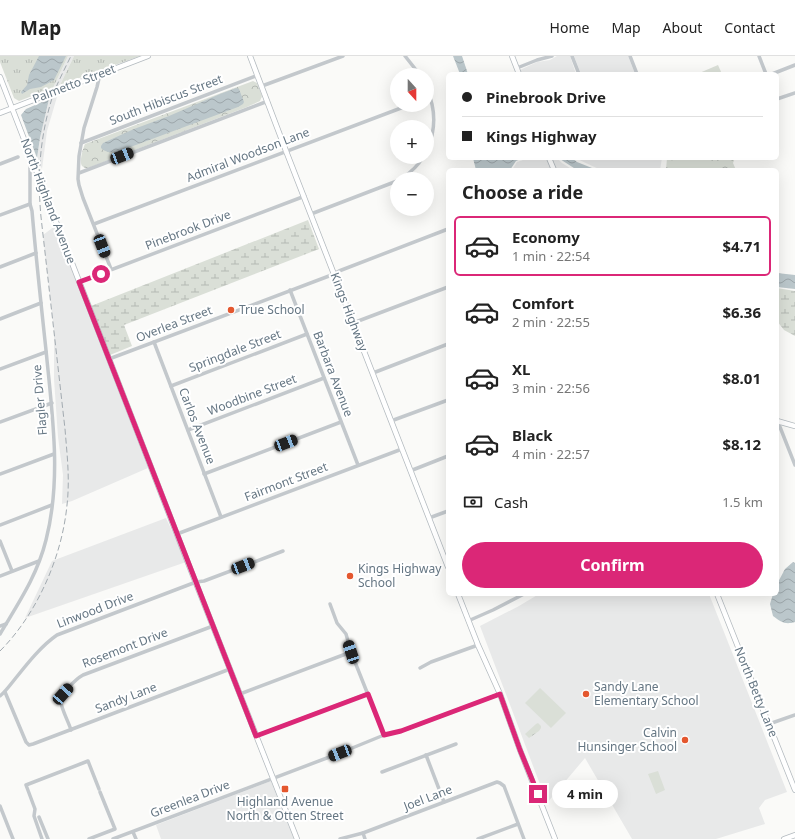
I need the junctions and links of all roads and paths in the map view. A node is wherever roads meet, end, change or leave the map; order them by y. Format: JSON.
{"nodes":[{"id":1,"x":148,"y":56,"type":"edge"},
{"id":2,"x":250,"y":56,"type":"edge"},
{"id":3,"x":343,"y":56,"type":"edge"},
{"id":4,"x":405,"y":56,"type":"edge"},
{"id":5,"x":512,"y":56,"type":"edge"},
{"id":6,"x":552,"y":56,"type":"edge"},
{"id":7,"x":572,"y":56,"type":"edge"},
{"id":8,"x":630,"y":56,"type":"edge"},
{"id":9,"x":759,"y":56,"type":"edge"},
{"id":10,"x":795,"y":65,"type":"edge"},
{"id":11,"x":414,"y":68,"type":"edge"},
{"id":12,"x":517,"y":68,"type":"junction"},
{"id":13,"x":518,"y":72,"type":"edge"},
{"id":14,"x":577,"y":72,"type":"edge"},
{"id":15,"x":636,"y":72,"type":"edge"},
{"id":16,"x":765,"y":72,"type":"edge"},
{"id":17,"x":777,"y":72,"type":"edge"},
{"id":18,"x":100,"y":74,"type":"junction"},
{"id":19,"x":258,"y":75,"type":"junction"},
{"id":20,"x":0,"y":77,"type":"edge"},
{"id":21,"x":262,"y":86,"type":"junction"},
{"id":22,"x":795,"y":93,"type":"edge"},
{"id":23,"x":779,"y":98,"type":"edge"},
{"id":24,"x":268,"y":101,"type":"junction"},
{"id":25,"x":12,"y":109,"type":"junction"},
{"id":26,"x":390,"y":112,"type":"edge"},
{"id":27,"x":0,"y":113,"type":"edge"},
{"id":28,"x":81,"y":143,"type":"junction"},
{"id":29,"x":286,"y":151,"type":"junction"},
{"id":30,"x":30,"y":154,"type":"junction"},
{"id":31,"x":18,"y":157,"type":"dead end"},
{"id":32,"x":0,"y":164,"type":"edge"},
{"id":33,"x":418,"y":164,"type":"edge"},
{"id":34,"x":410,"y":172,"type":"edge"},
{"id":35,"x":79,"y":173,"type":"junction"},
{"id":36,"x":390,"y":184,"type":"edge"},
{"id":37,"x":305,"y":196,"type":"junction"},
{"id":38,"x":30,"y":204,"type":"junction"},
{"id":39,"x":311,"y":214,"type":"junction"},
{"id":40,"x":0,"y":215,"type":"edge"},
{"id":41,"x":94,"y":224,"type":"junction"},
{"id":42,"x":446,"y":229,"type":"edge"},
{"id":43,"x":36,"y":253,"type":"junction"},
{"id":44,"x":0,"y":267,"type":"edge"},
{"id":45,"x":111,"y":270,"type":"junction"},
{"id":46,"x":334,"y":273,"type":"junction"},
{"id":47,"x":79,"y":282,"type":"junction"},
{"id":48,"x":446,"y":288,"type":"edge"},
{"id":49,"x":290,"y":290,"type":"junction"},
{"id":50,"x":41,"y":303,"type":"junction"},
{"id":51,"x":0,"y":319,"type":"edge"},
{"id":52,"x":353,"y":323,"type":"junction"},
{"id":53,"x":307,"y":334,"type":"junction"},
{"id":54,"x":154,"y":342,"type":"junction"},
{"id":55,"x":446,"y":345,"type":"edge"},
{"id":56,"x":46,"y":352,"type":"junction"},
{"id":57,"x":109,"y":359,"type":"junction"},
{"id":58,"x":0,"y":369,"type":"edge"},
{"id":59,"x":373,"y":373,"type":"junction"},
{"id":60,"x":324,"y":378,"type":"junction"},
{"id":61,"x":171,"y":386,"type":"junction"},
{"id":62,"x":446,"y":401,"type":"edge"},
{"id":63,"x":52,"y":403,"type":"junction"},
{"id":64,"x":391,"y":421,"type":"junction"},
{"id":65,"x":0,"y":422,"type":"edge"},
{"id":66,"x":341,"y":422,"type":"junction"},
{"id":67,"x":779,"y":422,"type":"edge"},
{"id":68,"x":795,"y":426,"type":"edge"},
{"id":69,"x":779,"y":427,"type":"edge"},
{"id":70,"x":188,"y":430,"type":"junction"},
{"id":71,"x":402,"y":449,"type":"junction"},
{"id":72,"x":54,"y":454,"type":"junction"},
{"id":73,"x":446,"y":457,"type":"edge"},
{"id":74,"x":358,"y":465,"type":"junction"},
{"id":75,"x":795,"y":465,"type":"edge"},
{"id":76,"x":410,"y":470,"type":"junction"},
{"id":77,"x":0,"y":474,"type":"edge"},
{"id":78,"x":204,"y":474,"type":"junction"},
{"id":79,"x":52,"y":505,"type":"junction"},
{"id":80,"x":446,"y":512,"type":"edge"},
{"id":81,"x":221,"y":517,"type":"junction"},
{"id":82,"x":429,"y":518,"type":"junction"},
{"id":83,"x":0,"y":525,"type":"edge"},
{"id":84,"x":177,"y":534,"type":"junction"},
{"id":85,"x":0,"y":541,"type":"edge"},
{"id":86,"x":283,"y":551,"type":"dead end"},
{"id":87,"x":39,"y":561,"type":"junction"},
{"id":88,"x":446,"y":562,"type":"edge"},
{"id":89,"x":12,"y":571,"type":"junction"},
{"id":90,"x":0,"y":576,"type":"edge"},
{"id":91,"x":196,"y":582,"type":"junction"},
{"id":92,"x":459,"y":596,"type":"edge"},
{"id":93,"x":520,"y":596,"type":"edge"},
{"id":94,"x":718,"y":596,"type":"edge"},
{"id":95,"x":330,"y":604,"type":"dead end"},
{"id":96,"x":468,"y":621,"type":"junction"},
{"id":97,"x":6,"y":624,"type":"junction"},
{"id":98,"x":0,"y":626,"type":"edge"},
{"id":99,"x":213,"y":626,"type":"junction"},
{"id":100,"x":0,"y":634,"type":"edge"},
{"id":101,"x":478,"y":645,"type":"junction"},
{"id":102,"x":351,"y":652,"type":"junction"},
{"id":103,"x":420,"y":668,"type":"dead end"},
{"id":104,"x":230,"y":669,"type":"junction"},
{"id":105,"x":5,"y":692,"type":"junction"},
{"id":106,"x":240,"y":694,"type":"junction"},
{"id":107,"x":368,"y":694,"type":"junction"},
{"id":108,"x":500,"y":694,"type":"junction"},
{"id":109,"x":0,"y":696,"type":"edge"},
{"id":110,"x":795,"y":714,"type":"edge"},
{"id":111,"x":769,"y":724,"type":"junction"},
{"id":112,"x":71,"y":730,"type":"junction"},
{"id":113,"x":384,"y":735,"type":"junction"},
{"id":114,"x":256,"y":736,"type":"junction"},
{"id":115,"x":456,"y":744,"type":"dead end"},
{"id":116,"x":426,"y":755,"type":"junction"},
{"id":117,"x":382,"y":772,"type":"dead end"},
{"id":118,"x":273,"y":778,"type":"junction"},
{"id":119,"x":795,"y":789,"type":"edge"},
{"id":120,"x":444,"y":802,"type":"junction"},
{"id":121,"x":0,"y":806,"type":"edge"},
{"id":122,"x":39,"y":817,"type":"dead end"},
{"id":123,"x":518,"y":824,"type":"junction"},
{"id":124,"x":133,"y":832,"type":"junction"},
{"id":125,"x":362,"y":833,"type":"junction"},
{"id":126,"x":795,"y":835,"type":"edge"},
{"id":127,"x":13,"y":839,"type":"edge"},
{"id":128,"x":42,"y":839,"type":"edge"},
{"id":129,"x":48,"y":839,"type":"edge"},
{"id":130,"x":89,"y":839,"type":"edge"},
{"id":131,"x":114,"y":839,"type":"edge"},
{"id":132,"x":136,"y":839,"type":"edge"},
{"id":133,"x":297,"y":839,"type":"edge"},
{"id":134,"x":340,"y":839,"type":"edge"},
{"id":135,"x":352,"y":839,"type":"edge"},
{"id":136,"x":365,"y":839,"type":"edge"},
{"id":137,"x":478,"y":839,"type":"edge"},
{"id":138,"x":524,"y":839,"type":"edge"},
{"id":139,"x":555,"y":839,"type":"edge"},
{"id":140,"x":784,"y":839,"type":"edge"}],
"edges":[{"from":1,"to":18,"type":"street","name":"Palmetto Street"},
{"from":2,"to":19,"type":"street","name":"Kings Highway"},
{"from":3,"to":21,"type":"street"},
{"from":4,"to":11,"type":"street"},
{"from":5,"to":12,"type":"street"},
{"from":6,"to":12,"type":"street"},
{"from":7,"to":14,"type":"street"},
{"from":8,"to":15,"type":"street"},
{"from":9,"to":16,"type":"street"},
{"from":10,"to":17,"type":"street"},
{"from":12,"to":13,"type":"street"},
{"from":18,"to":25,"type":"street","name":"Palmetto Street"},
{"from":18,"to":28,"type":"street"},
{"from":19,"to":21,"type":"street","name":"Kings Highway"},
{"from":19,"to":28,"type":"street","name":"South Hibiscus Street"},
{"from":20,"to":25,"type":"street","name":"North Highland Avenue"},
{"from":21,"to":24,"type":"street","name":"Kings Highway"},
{"from":22,"to":23,"type":"street"},
{"from":24,"to":29,"type":"street","name":"Kings Highway"},
{"from":24,"to":35,"type":"street"},
{"from":25,"to":27,"type":"street","name":"Palmetto Street"},
{"from":25,"to":30,"type":"street","name":"North Highland Avenue"},
{"from":26,"to":29,"type":"street","name":"Admiral Woodson Lane"},
{"from":28,"to":35,"type":"street"},
{"from":29,"to":37,"type":"street","name":"Kings Highway"},
{"from":29,"to":41,"type":"street","name":"Admiral Woodson Lane"},
{"from":30,"to":38,"type":"street","name":"Flagler Drive"},
{"from":30,"to":47,"type":"street","name":"North Highland Avenue"},
{"from":31,"to":32,"type":"street"},
{"from":33,"to":34,"type":"street"},
{"from":35,"to":41,"type":"street"},
{"from":36,"to":39,"type":"street"},
{"from":37,"to":39,"type":"street","name":"Kings Highway"},
{"from":37,"to":45,"type":"street","name":"Pinebrook Drive"},
{"from":38,"to":40,"type":"street"},
{"from":38,"to":43,"type":"street","name":"Flagler Drive"},
{"from":39,"to":46,"type":"street","name":"Kings Highway"},
{"from":41,"to":45,"type":"street"},
{"from":42,"to":46,"type":"street","name":"Overlea Street"},
{"from":43,"to":44,"type":"street"},
{"from":43,"to":50,"type":"street","name":"Flagler Drive"},
{"from":45,"to":47,"type":"street","name":"Pinebrook Drive"},
{"from":46,"to":49,"type":"street","name":"Overlea Street"},
{"from":46,"to":52,"type":"street","name":"Kings Highway"},
{"from":47,"to":57,"type":"street","name":"North Highland Avenue"},
{"from":48,"to":52,"type":"street"},
{"from":49,"to":53,"type":"street","name":"Barbara Avenue"},
{"from":49,"to":54,"type":"street","name":"Overlea Street"},
{"from":50,"to":51,"type":"street"},
{"from":50,"to":56,"type":"street","name":"Flagler Drive"},
{"from":52,"to":59,"type":"street","name":"Kings Highway"},
{"from":53,"to":60,"type":"street","name":"Barbara Avenue"},
{"from":53,"to":61,"type":"street","name":"Springdale Street"},
{"from":54,"to":57,"type":"street","name":"Overlea Street"},
{"from":54,"to":61,"type":"street","name":"Carlos Avenue"},
{"from":55,"to":59,"type":"street"},
{"from":56,"to":58,"type":"street"},
{"from":56,"to":63,"type":"street","name":"Flagler Drive"},
{"from":57,"to":84,"type":"street","name":"North Highland Avenue"},
{"from":59,"to":64,"type":"street","name":"Kings Highway"},
{"from":60,"to":66,"type":"street","name":"Barbara Avenue"},
{"from":60,"to":70,"type":"street","name":"Woodbine Street"},
{"from":61,"to":70,"type":"street","name":"Carlos Avenue"},
{"from":62,"to":64,"type":"street"},
{"from":63,"to":65,"type":"street"},
{"from":63,"to":72,"type":"street","name":"Flagler Drive"},
{"from":64,"to":71,"type":"street","name":"Kings Highway"},
{"from":66,"to":74,"type":"street","name":"Barbara Avenue"},
{"from":66,"to":78,"type":"street"},
{"from":67,"to":68,"type":"street"},
{"from":69,"to":75,"type":"street"},
{"from":70,"to":78,"type":"street","name":"Carlos Avenue"},
{"from":71,"to":74,"type":"street","name":"Fairmont Street"},
{"from":71,"to":76,"type":"street","name":"Kings Highway"},
{"from":72,"to":77,"type":"street"},
{"from":72,"to":79,"type":"street","name":"Flagler Drive"},
{"from":73,"to":76,"type":"street"},
{"from":74,"to":81,"type":"street","name":"Fairmont Street"},
{"from":76,"to":82,"type":"street","name":"Kings Highway"},
{"from":78,"to":81,"type":"street","name":"Carlos Avenue"},
{"from":79,"to":83,"type":"street"},
{"from":79,"to":87,"type":"street","name":"Flagler Drive"},
{"from":80,"to":82,"type":"street"},
{"from":81,"to":84,"type":"street","name":"Fairmont Street"},
{"from":82,"to":88,"type":"street","name":"Kings Highway"},
{"from":84,"to":91,"type":"street","name":"North Highland Avenue"},
{"from":85,"to":89,"type":"street"},
{"from":86,"to":91,"type":"street","name":"Linwood Drive"},
{"from":87,"to":89,"type":"street"},
{"from":87,"to":97,"type":"street","name":"Flagler Drive"},
{"from":89,"to":90,"type":"street"},
{"from":91,"to":99,"type":"street","name":"North Highland Avenue"},
{"from":91,"to":105,"type":"street","name":"Linwood Drive"},
{"from":92,"to":96,"type":"street"},
{"from":93,"to":96,"type":"street"},
{"from":94,"to":111,"type":"street","name":"North Betty Lane"},
{"from":95,"to":102,"type":"street"},
{"from":96,"to":101,"type":"street"},
{"from":97,"to":98,"type":"street"},
{"from":97,"to":100,"type":"street","name":"Flagler Drive"},
{"from":99,"to":104,"type":"street","name":"North Highland Avenue"},
{"from":99,"to":112,"type":"street","name":"Rosemont Drive"},
{"from":101,"to":103,"type":"street"},
{"from":101,"to":108,"type":"street"},
{"from":102,"to":106,"type":"street"},
{"from":102,"to":107,"type":"street"},
{"from":104,"to":106,"type":"street","name":"North Highland Avenue"},
{"from":104,"to":112,"type":"street","name":"Sandy Lane"},
{"from":105,"to":109,"type":"street","name":"Linwood Drive"},
{"from":105,"to":112,"type":"street","name":"Sandy Lane"},
{"from":106,"to":114,"type":"street","name":"North Highland Avenue"},
{"from":107,"to":113,"type":"street"},
{"from":107,"to":114,"type":"street"},
{"from":108,"to":113,"type":"street","name":"Greenlea Drive"},
{"from":108,"to":139,"type":"street"},
{"from":110,"to":111,"type":"street"},
{"from":111,"to":119,"type":"street","name":"North Betty Lane"},
{"from":113,"to":118,"type":"street","name":"Greenlea Drive"},
{"from":114,"to":118,"type":"street","name":"North Highland Avenue"},
{"from":115,"to":116,"type":"street"},
{"from":116,"to":117,"type":"street"},
{"from":116,"to":120,"type":"street"},
{"from":118,"to":124,"type":"street","name":"Greenlea Drive"},
{"from":118,"to":133,"type":"street","name":"North Highland Avenue"},
{"from":120,"to":123,"type":"street","name":"Joel Lane"},
{"from":120,"to":125,"type":"street","name":"Joel Lane"},
{"from":121,"to":127,"type":"street"},
{"from":122,"to":129,"type":"street"},
{"from":123,"to":137,"type":"street"},
{"from":123,"to":138,"type":"street"},
{"from":124,"to":131,"type":"street","name":"Greenlea Drive"},
{"from":124,"to":132,"type":"street"},
{"from":125,"to":134,"type":"street","name":"Joel Lane"},
{"from":125,"to":135,"type":"street","name":"Joel Lane"},
{"from":125,"to":136,"type":"street"},
{"from":126,"to":140,"type":"street"},
{"from":128,"to":130,"type":"street"}]}
